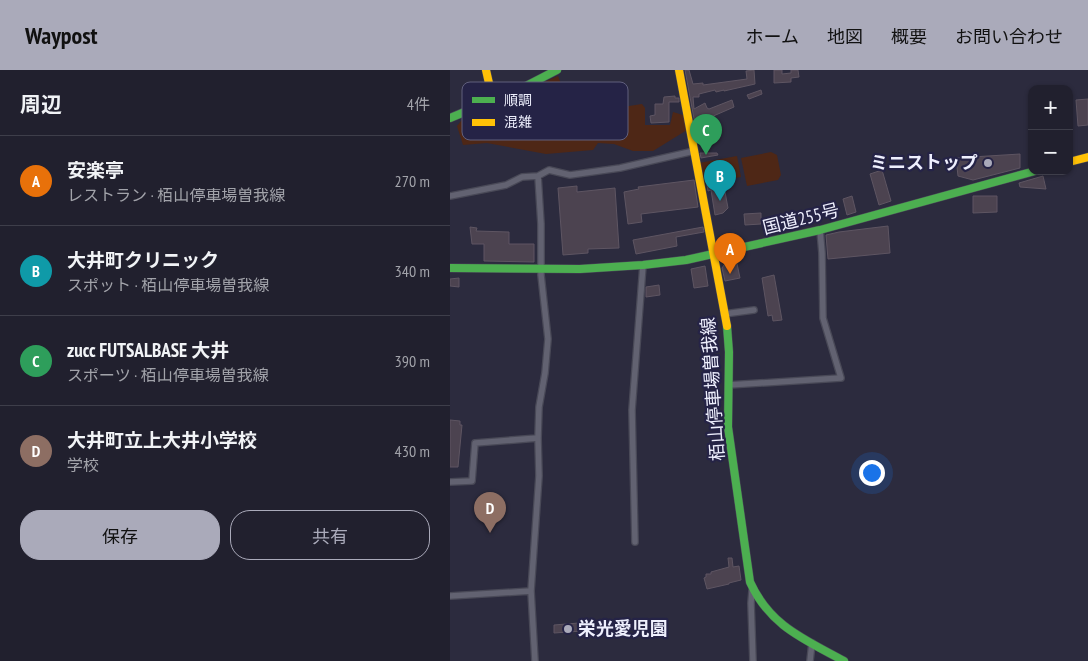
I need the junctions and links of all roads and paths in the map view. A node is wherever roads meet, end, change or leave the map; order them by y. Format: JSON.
{"nodes":[{"id":1,"x":558,"y":70,"type":"edge"},
{"id":2,"x":679,"y":70,"type":"edge"},
{"id":3,"x":532,"y":82,"type":"edge"},
{"id":4,"x":462,"y":113,"type":"edge"},
{"id":5,"x":450,"y":118,"type":"edge"},
{"id":6,"x":694,"y":151,"type":"junction"},
{"id":7,"x":1088,"y":157,"type":"edge"},
{"id":8,"x":1073,"y":161,"type":"edge"},
{"id":9,"x":1028,"y":173,"type":"edge"},
{"id":10,"x":538,"y":176,"type":"junction"},
{"id":11,"x":450,"y":196,"type":"edge"},
{"id":12,"x":820,"y":230,"type":"junction"},
{"id":13,"x":713,"y":255,"type":"junction"},
{"id":14,"x":643,"y":265,"type":"junction"},
{"id":15,"x":450,"y":268,"type":"edge"},
{"id":16,"x":540,"y":269,"type":"junction"},
{"id":17,"x":754,"y":310,"type":"dead end"},
{"id":18,"x":724,"y":314,"type":"junction"},
{"id":19,"x":728,"y":385,"type":"junction"},
{"id":20,"x":538,"y":438,"type":"junction"},
{"id":21,"x":450,"y":482,"type":"edge"},
{"id":22,"x":635,"y":542,"type":"dead end"},
{"id":23,"x":531,"y":590,"type":"junction"},
{"id":24,"x":752,"y":591,"type":"junction"},
{"id":25,"x":450,"y":596,"type":"edge"},
{"id":26,"x":812,"y":643,"type":"junction"},
{"id":27,"x":535,"y":661,"type":"edge"},
{"id":28,"x":752,"y":661,"type":"edge"},
{"id":29,"x":810,"y":661,"type":"edge"},
{"id":30,"x":844,"y":661,"type":"edge"}],
"edges":[{"from":1,"to":3,"type":"main road"},
{"from":2,"to":6,"type":"main road","name":"栢山停車場曽我線"},
{"from":4,"to":5,"type":"main road"},
{"from":6,"to":10,"type":"street"},
{"from":6,"to":13,"type":"main road","name":"栢山停車場曽我線"},
{"from":7,"to":8,"type":"main road"},
{"from":9,"to":12,"type":"main road","name":"国道255号"},
{"from":10,"to":11,"type":"street"},
{"from":10,"to":16,"type":"street"},
{"from":12,"to":13,"type":"main road","name":"国道255号"},
{"from":12,"to":19,"type":"street"},
{"from":13,"to":14,"type":"main road","name":"国道255号"},
{"from":13,"to":18,"type":"main road","name":"栢山停車場曽我線"},
{"from":14,"to":16,"type":"main road","name":"国道255号"},
{"from":14,"to":22,"type":"street"},
{"from":15,"to":16,"type":"main road","name":"国道255号"},
{"from":16,"to":20,"type":"street"},
{"from":17,"to":18,"type":"street"},
{"from":18,"to":19,"type":"main road","name":"栢山停車場曽我線"},
{"from":19,"to":24,"type":"main road","name":"栢山停車場曽我線"},
{"from":20,"to":21,"type":"street"},
{"from":20,"to":23,"type":"street"},
{"from":23,"to":25,"type":"street"},
{"from":23,"to":27,"type":"street"},
{"from":24,"to":26,"type":"main road","name":"栢山停車場曽我線"},
{"from":24,"to":28,"type":"street"},
{"from":26,"to":29,"type":"street"},
{"from":26,"to":30,"type":"main road","name":"栢山停車場曽我線"}]}
